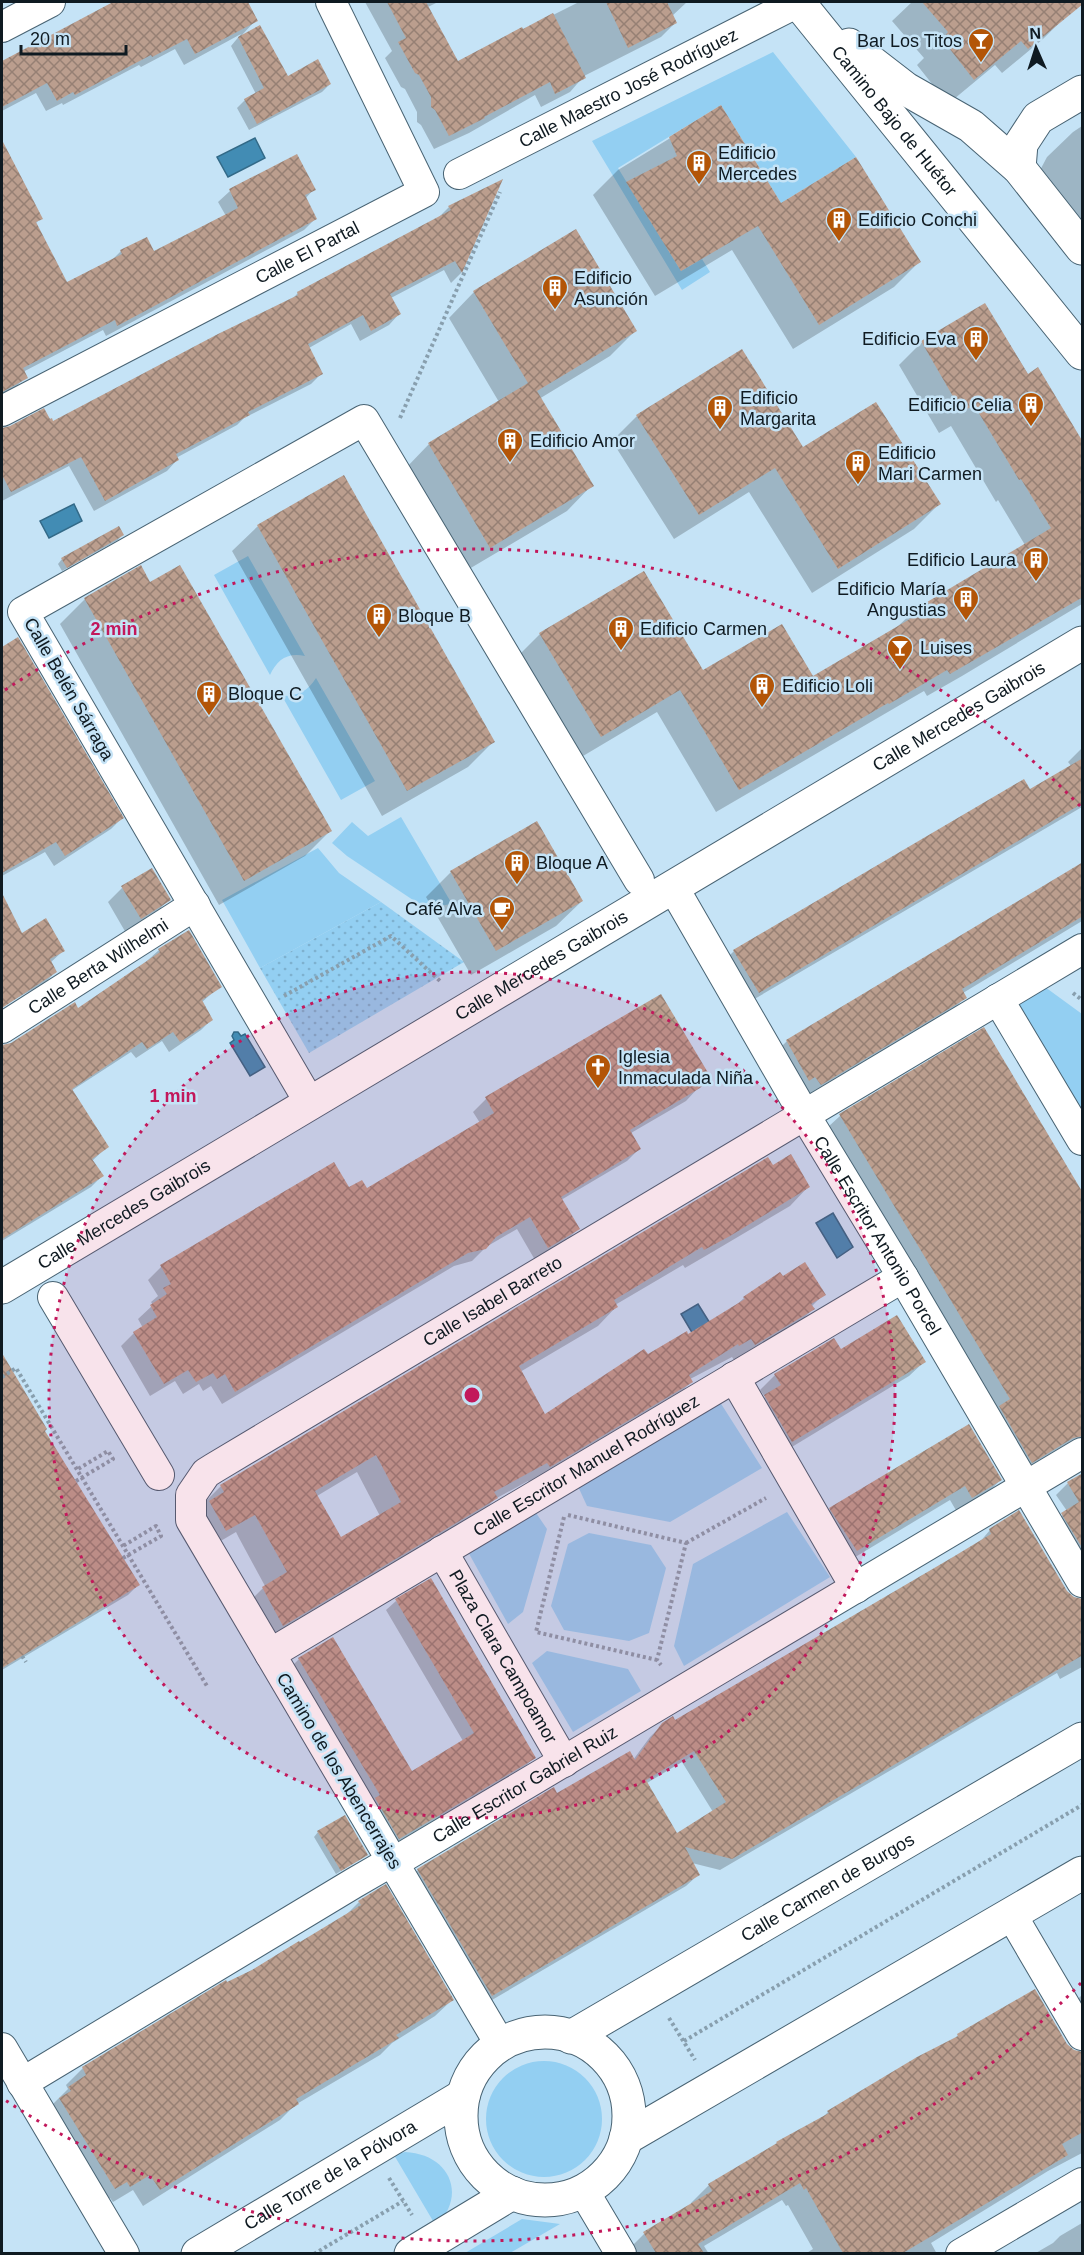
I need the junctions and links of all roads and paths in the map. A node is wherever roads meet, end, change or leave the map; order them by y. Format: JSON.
{"nodes":[{"id":1,"x":50,"y":2,"type":"edge"},
{"id":2,"x":331,"y":2,"type":"edge"},
{"id":3,"x":798,"y":2,"type":"edge"},
{"id":4,"x":2,"y":27,"type":"edge"},
{"id":5,"x":1083,"y":92,"type":"edge"},
{"id":6,"x":1019,"y":168,"type":"junction"},
{"id":7,"x":459,"y":174,"type":"dead end"},
{"id":8,"x":500,"y":191,"type":"dead end"},
{"id":9,"x":1083,"y":248,"type":"edge"},
{"id":10,"x":1083,"y":353,"type":"edge"},
{"id":11,"x":2,"y":411,"type":"edge"},
{"id":12,"x":369,"y":429,"type":"junction"},
{"id":13,"x":1083,"y":643,"type":"edge"},
{"id":14,"x":639,"y":880,"type":"dead end"},
{"id":15,"x":673,"y":887,"type":"junction"},
{"id":16,"x":195,"y":905,"type":"junction"},
{"id":17,"x":1083,"y":949,"type":"edge"},
{"id":18,"x":440,"y":981,"type":"dead end"},
{"id":19,"x":998,"y":999,"type":"junction"},
{"id":20,"x":276,"y":1001,"type":"dead end"},
{"id":21,"x":2,"y":1028,"type":"edge"},
{"id":22,"x":310,"y":1102,"type":"junction"},
{"id":23,"x":804,"y":1114,"type":"junction"},
{"id":24,"x":1083,"y":1140,"type":"edge"},
{"id":25,"x":903,"y":1277,"type":"junction"},
{"id":26,"x":2,"y":1287,"type":"edge"},
{"id":27,"x":53,"y":1297,"type":"dead end"},
{"id":28,"x":2,"y":1377,"type":"edge"},
{"id":29,"x":734,"y":1377,"type":"junction"},
{"id":30,"x":1083,"y":1453,"type":"edge"},
{"id":31,"x":78,"y":1469,"type":"junction"},
{"id":32,"x":159,"y":1475,"type":"dead end"},
{"id":33,"x":76,"y":1481,"type":"dead end"},
{"id":34,"x":794,"y":1482,"type":"junction"},
{"id":35,"x":1027,"y":1486,"type":"junction"},
{"id":36,"x":190,"y":1495,"type":"joint"},
{"id":37,"x":686,"y":1543,"type":"junction"},
{"id":38,"x":123,"y":1546,"type":"junction"},
{"id":39,"x":442,"y":1551,"type":"junction"},
{"id":40,"x":123,"y":1558,"type":"dead end"},
{"id":41,"x":1083,"y":1582,"type":"edge"},
{"id":42,"x":856,"y":1588,"type":"junction"},
{"id":43,"x":270,"y":1654,"type":"junction"},
{"id":44,"x":22,"y":1656,"type":"dead end"},
{"id":45,"x":657,"y":1660,"type":"junction"},
{"id":46,"x":26,"y":1662,"type":"dead end"},
{"id":47,"x":207,"y":1686,"type":"dead end"},
{"id":48,"x":679,"y":1693,"type":"junction"},
{"id":49,"x":1083,"y":1738,"type":"edge"},
{"id":50,"x":564,"y":1762,"type":"junction"},
{"id":51,"x":1083,"y":1805,"type":"edge"},
{"id":52,"x":392,"y":1861,"type":"junction"},
{"id":53,"x":1083,"y":1873,"type":"edge"},
{"id":54,"x":1011,"y":1914,"type":"junction"},
{"id":55,"x":668,"y":2015,"type":"dead end"},
{"id":56,"x":1083,"y":2035,"type":"edge"},
{"id":57,"x":572,"y":2037,"type":"junction"},
{"id":58,"x":684,"y":2041,"type":"junction"},
{"id":59,"x":500,"y":2044,"type":"junction"},
{"id":60,"x":2,"y":2048,"type":"edge"},
{"id":61,"x":696,"y":2061,"type":"dead end"},
{"id":62,"x":22,"y":2083,"type":"junction"},
{"id":63,"x":463,"y":2096,"type":"junction"},
{"id":64,"x":626,"y":2138,"type":"junction"},
{"id":65,"x":385,"y":2172,"type":"dead end"},
{"id":66,"x":1083,"y":2183,"type":"edge"},
{"id":67,"x":583,"y":2190,"type":"junction"},
{"id":68,"x":512,"y":2193,"type":"junction"},
{"id":69,"x":403,"y":2201,"type":"junction"},
{"id":70,"x":413,"y":2217,"type":"dead end"},
{"id":71,"x":124,"y":2253,"type":"edge"},
{"id":72,"x":198,"y":2253,"type":"edge"},
{"id":73,"x":314,"y":2253,"type":"edge"},
{"id":74,"x":411,"y":2253,"type":"edge"},
{"id":75,"x":621,"y":2253,"type":"edge"},
{"id":76,"x":961,"y":2253,"type":"edge"}],
"edges":[{"from":1,"to":4,"type":"street"},
{"from":2,"to":11,"type":"street","name":"Calle El Partal"},
{"from":3,"to":6,"type":"main road","name":"Camino Bajo de Huétor"},
{"from":3,"to":7,"type":"street","name":"Calle Maestro José Rodríguez"},
{"from":3,"to":10,"type":"main road","name":"Camino Bajo de Huétor"},
{"from":5,"to":6,"type":"main road"},
{"from":6,"to":9,"type":"main road","name":"Camino Bajo de Huétor"},
{"from":8,"to":12,"type":"path"},
{"from":12,"to":14,"type":"street"},
{"from":12,"to":16,"type":"street","name":"Calle Belén Sárraga"},
{"from":13,"to":15,"type":"main road","name":"Calle Mercedes Gaibrois"},
{"from":15,"to":22,"type":"main road","name":"Calle Mercedes Gaibrois"},
{"from":15,"to":23,"type":"street","name":"Calle Escritor Antonio Porcel"},
{"from":16,"to":21,"type":"street","name":"Calle Berta Wilhelmi"},
{"from":16,"to":22,"type":"street","name":"Calle Belén Sárraga"},
{"from":17,"to":19,"type":"street","name":"Calle Isabel Barreto"},
{"from":18,"to":20,"type":"path"},
{"from":19,"to":23,"type":"street","name":"Calle Isabel Barreto"},
{"from":19,"to":24,"type":"street"},
{"from":22,"to":26,"type":"main road","name":"Calle Mercedes Gaibrois"},
{"from":23,"to":25,"type":"street","name":"Calle Escritor Antonio Porcel"},
{"from":23,"to":36,"type":"street","name":"Calle Isabel Barreto"},
{"from":25,"to":29,"type":"street","name":"Calle Escritor Manuel Rodríguez"},
{"from":25,"to":35,"type":"street","name":"Calle Escritor Antonio Porcel"},
{"from":27,"to":32,"type":"street"},
{"from":28,"to":31,"type":"path"},
{"from":29,"to":34,"type":"street"},
{"from":29,"to":39,"type":"street","name":"Calle Escritor Manuel Rodríguez"},
{"from":30,"to":35,"type":"street","name":"Calle Escritor Gabriel Ruiz"},
{"from":31,"to":33,"type":"path","bridge":true},
{"from":31,"to":38,"type":"path"},
{"from":34,"to":37,"type":"path"},
{"from":34,"to":42,"type":"street"},
{"from":35,"to":41,"type":"street","name":"Calle Escritor Antonio Porcel"},
{"from":35,"to":42,"type":"street","name":"Calle Escritor Gabriel Ruiz"},
{"from":36,"to":43,"type":"street","name":"Camino de los Abencerrajes"},
{"from":37,"to":45,"type":"path"},
{"from":37,"to":45,"type":"path"},
{"from":38,"to":40,"type":"path","bridge":true},
{"from":38,"to":47,"type":"path"},
{"from":39,"to":43,"type":"street","name":"Calle Escritor Manuel Rodríguez"},
{"from":39,"to":50,"type":"street","name":"Plaza Clara Campoamor"},
{"from":42,"to":48,"type":"street","name":"Calle Escritor Gabriel Ruiz"},
{"from":43,"to":52,"type":"street","name":"Camino de los Abencerrajes"},
{"from":44,"to":46,"type":"path"},
{"from":45,"to":48,"type":"path"},
{"from":48,"to":50,"type":"street","name":"Calle Escritor Gabriel Ruiz"},
{"from":49,"to":57,"type":"main road","name":"Calle Carmen de Burgos"},
{"from":50,"to":52,"type":"street","name":"Calle Escritor Gabriel Ruiz"},
{"from":51,"to":58,"type":"path"},
{"from":52,"to":59,"type":"street","name":"Camino de los Abencerrajes"},
{"from":52,"to":62,"type":"street","name":"Calle Escritor Gabriel Ruiz"},
{"from":53,"to":54,"type":"main road"},
{"from":54,"to":56,"type":"street"},
{"from":54,"to":64,"type":"main road"},
{"from":55,"to":58,"type":"path"},
{"from":57,"to":59,"type":"main road"},
{"from":57,"to":64,"type":"main road"},
{"from":58,"to":61,"type":"path"},
{"from":59,"to":63,"type":"main road"},
{"from":60,"to":62,"type":"street"},
{"from":62,"to":71,"type":"street"},
{"from":63,"to":68,"type":"main road"},
{"from":63,"to":72,"type":"main road","name":"Calle Torre de la Pólvora"},
{"from":64,"to":67,"type":"main road"},
{"from":65,"to":69,"type":"path"},
{"from":66,"to":76,"type":"street"},
{"from":67,"to":68,"type":"main road"},
{"from":67,"to":75,"type":"street"},
{"from":68,"to":74,"type":"main road"},
{"from":69,"to":70,"type":"path"},
{"from":69,"to":73,"type":"path"}]}
